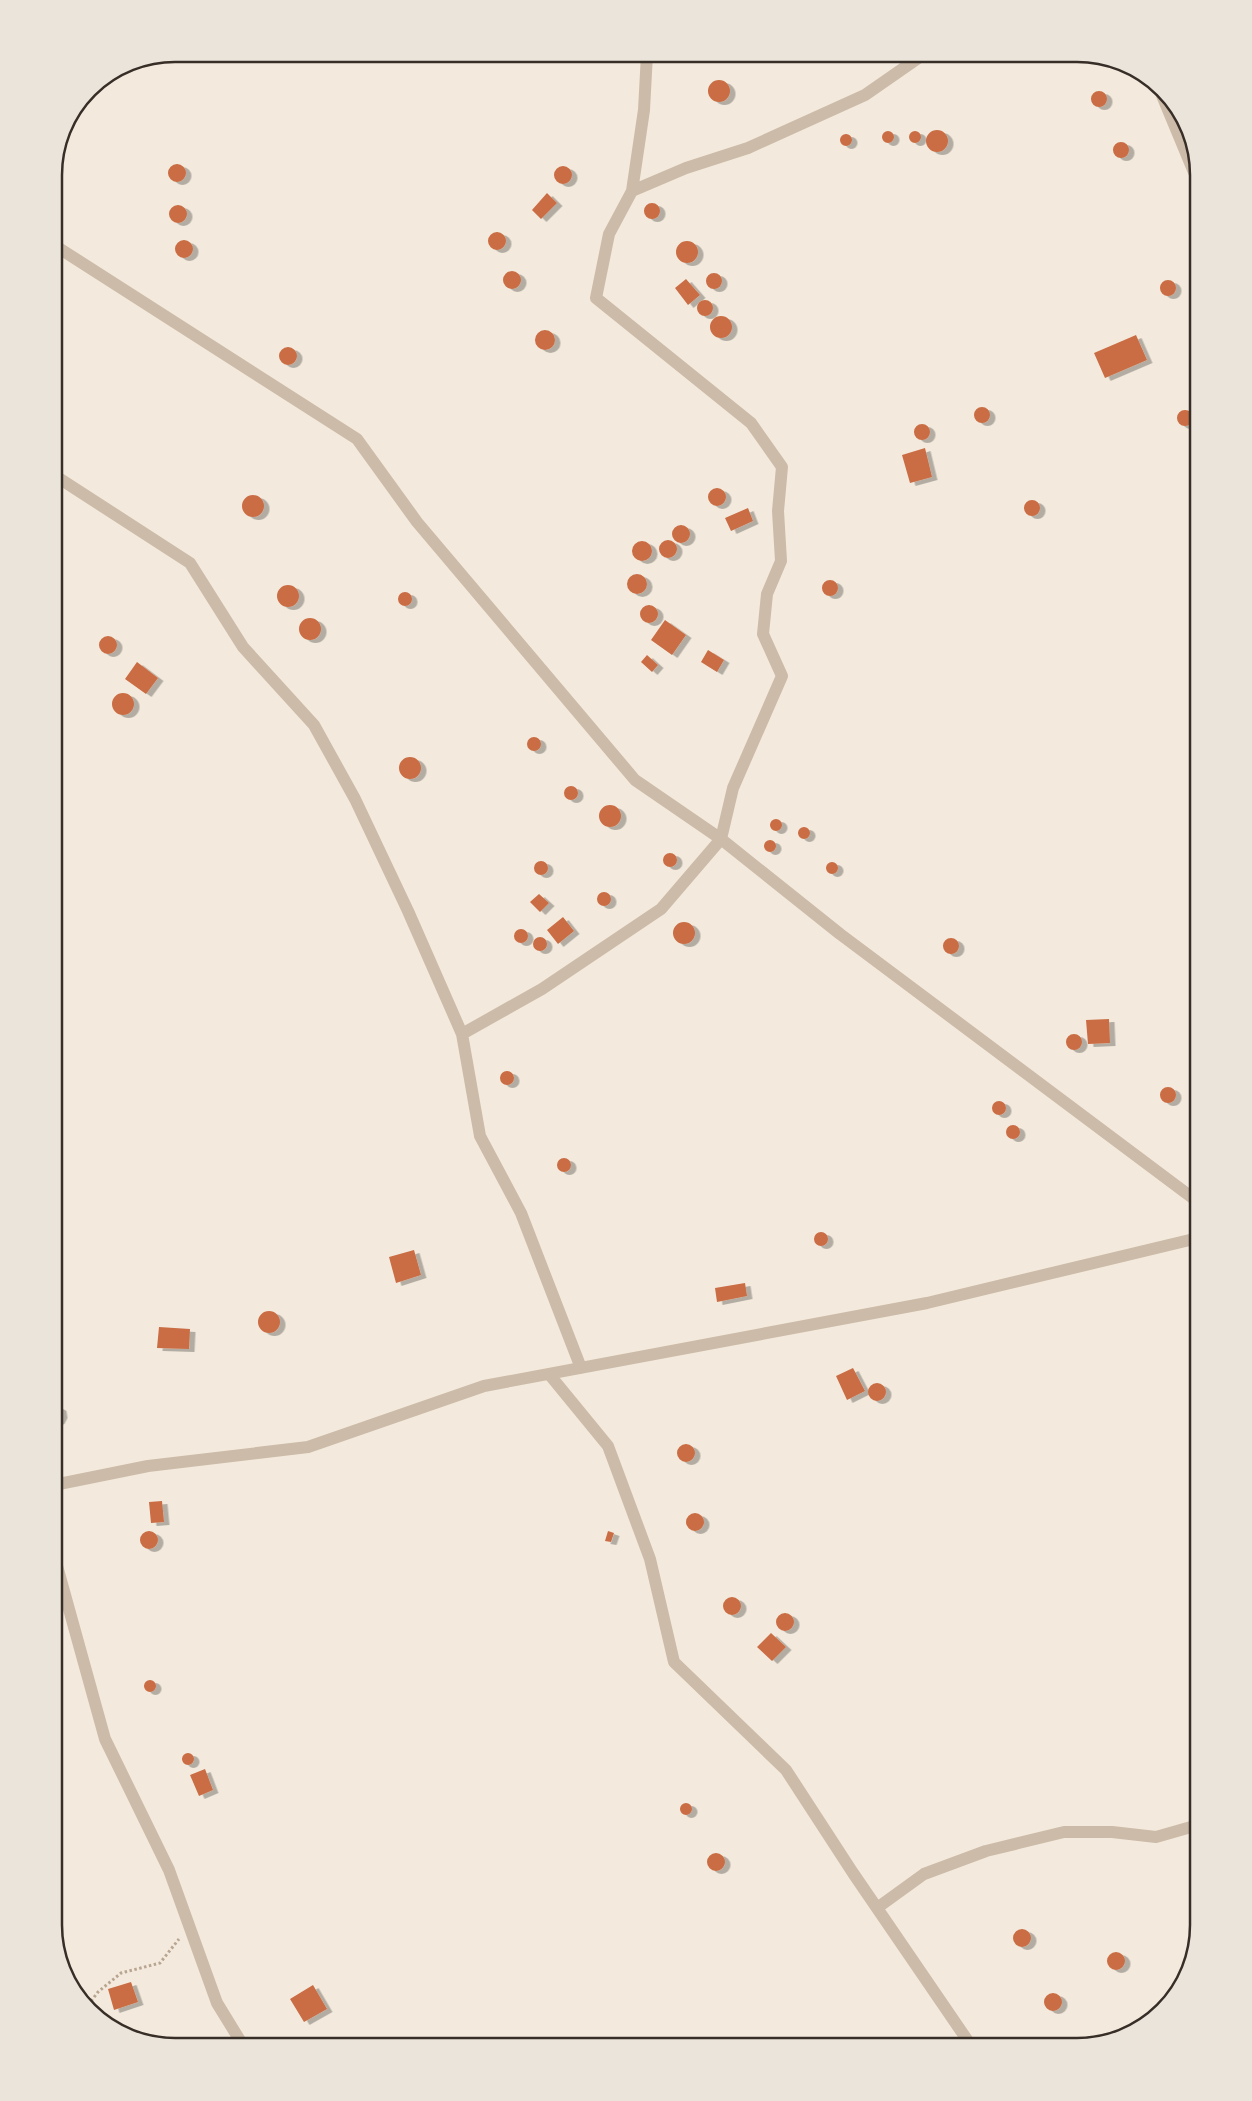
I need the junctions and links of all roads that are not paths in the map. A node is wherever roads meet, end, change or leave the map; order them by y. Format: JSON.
{"nodes":[{"id":1,"x":647,"y":63,"type":"edge"},
{"id":2,"x":911,"y":63,"type":"edge"},
{"id":3,"x":1167,"y":108,"type":"edge"},
{"id":4,"x":1187,"y":157,"type":"edge"},
{"id":5,"x":632,"y":191,"type":"junction"},
{"id":6,"x":63,"y":251,"type":"edge"},
{"id":7,"x":63,"y":481,"type":"edge"},
{"id":8,"x":721,"y":839,"type":"junction"},
{"id":9,"x":462,"y":1034,"type":"junction"},
{"id":10,"x":1190,"y":1196,"type":"edge"},
{"id":11,"x":1190,"y":1240,"type":"edge"},
{"id":12,"x":581,"y":1368,"type":"junction"},
{"id":13,"x":549,"y":1374,"type":"junction"},
{"id":14,"x":63,"y":1483,"type":"edge"},
{"id":15,"x":63,"y":1587,"type":"edge"},
{"id":16,"x":1190,"y":1827,"type":"edge"},
{"id":17,"x":877,"y":1908,"type":"junction"},
{"id":18,"x":238,"y":2038,"type":"edge"},
{"id":19,"x":966,"y":2038,"type":"edge"}],
"edges":[{"from":1,"to":5,"type":"street"},
{"from":2,"to":5,"type":"street"},
{"from":3,"to":4,"type":"street"},
{"from":5,"to":8,"type":"street"},
{"from":6,"to":8,"type":"street"},
{"from":7,"to":9,"type":"street"},
{"from":8,"to":9,"type":"street"},
{"from":8,"to":10,"type":"street"},
{"from":9,"to":12,"type":"street"},
{"from":11,"to":12,"type":"street"},
{"from":12,"to":13,"type":"street"},
{"from":13,"to":14,"type":"street"},
{"from":13,"to":17,"type":"street"},
{"from":15,"to":18,"type":"street"},
{"from":16,"to":17,"type":"street"},
{"from":17,"to":19,"type":"street"}]}
